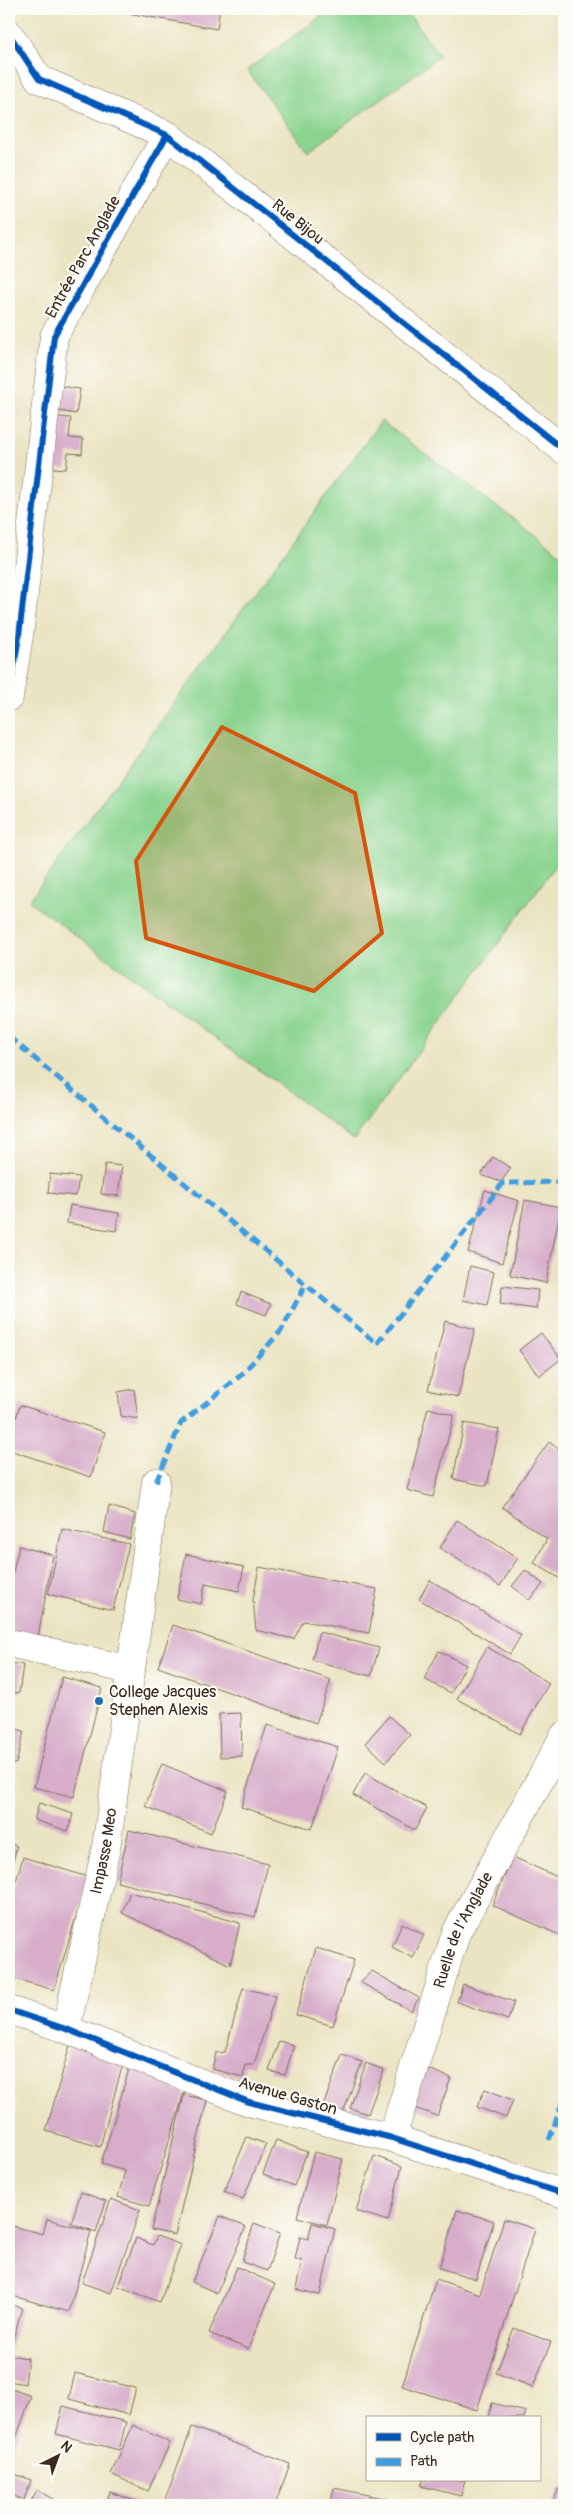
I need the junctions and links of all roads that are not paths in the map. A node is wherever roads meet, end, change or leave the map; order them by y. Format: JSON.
{"nodes":[{"id":1,"x":9,"y":34,"type":"edge"},
{"id":2,"x":167,"y":135,"type":"junction"},
{"id":3,"x":564,"y":450,"type":"edge"},
{"id":4,"x":14,"y":635,"type":"edge"},
{"id":5,"x":9,"y":697,"type":"edge"},
{"id":6,"x":156,"y":1482,"type":"dead end"},
{"id":7,"x":9,"y":1643,"type":"edge"},
{"id":8,"x":131,"y":1670,"type":"junction"},
{"id":9,"x":564,"y":1736,"type":"edge"},
{"id":10,"x":9,"y":2010,"type":"edge"},
{"id":11,"x":66,"y":2029,"type":"junction"},
{"id":12,"x":392,"y":2138,"type":"junction"},
{"id":13,"x":564,"y":2194,"type":"edge"}],
"edges":[{"from":1,"to":2,"type":"street","name":"Rue Bijou"},
{"from":2,"to":3,"type":"street","name":"Rue Bijou"},
{"from":2,"to":4,"type":"street","name":"Entrée Parc Anglade"},
{"from":4,"to":5,"type":"street","name":"Entrée Parc Anglade"},
{"from":6,"to":8,"type":"street","name":"Impasse Meo"},
{"from":7,"to":8,"type":"street"},
{"from":8,"to":11,"type":"street","name":"Impasse Meo"},
{"from":9,"to":12,"type":"street","name":"Ruelle de l'Anglade"},
{"from":10,"to":11,"type":"street","name":"Avenue Gaston"},
{"from":11,"to":12,"type":"street","name":"Avenue Gaston"},
{"from":12,"to":13,"type":"street","name":"Avenue Gaston"}]}
